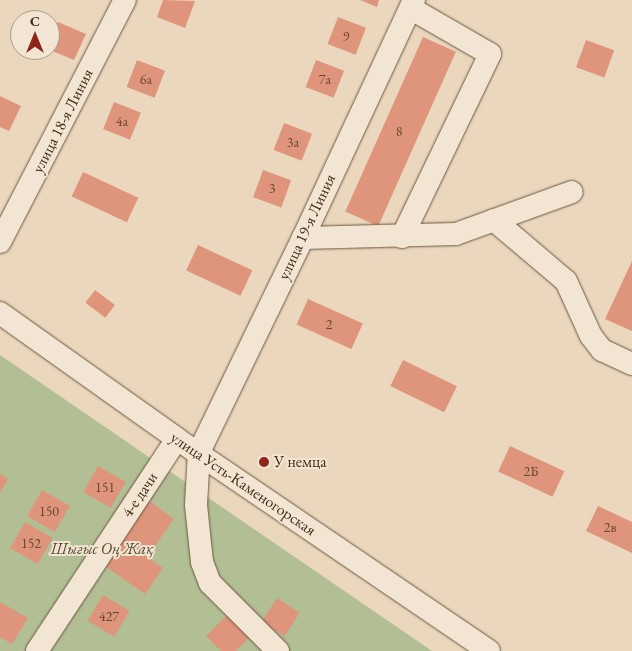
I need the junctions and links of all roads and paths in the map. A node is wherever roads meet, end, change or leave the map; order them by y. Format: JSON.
{"nodes":[{"id":1,"x":126,"y":0,"type":"edge"},
{"id":2,"x":412,"y":4,"type":"edge"},
{"id":3,"x":572,"y":192,"type":"dead end"},
{"id":4,"x":494,"y":220,"type":"junction"},
{"id":5,"x":402,"y":237,"type":"junction"},
{"id":6,"x":304,"y":238,"type":"junction"},
{"id":7,"x":0,"y":242,"type":"edge"},
{"id":8,"x":0,"y":313,"type":"edge"},
{"id":9,"x":632,"y":364,"type":"edge"},
{"id":10,"x":177,"y":439,"type":"junction"},
{"id":11,"x":199,"y":452,"type":"junction"},
{"id":12,"x":37,"y":651,"type":"edge"},
{"id":13,"x":278,"y":651,"type":"edge"},
{"id":14,"x":489,"y":651,"type":"edge"}],
"edges":[{"from":1,"to":7,"type":"street","name":"улица 18-я Линия"},
{"from":2,"to":5,"type":"street"},
{"from":2,"to":6,"type":"street","name":"улица 19-я Линия"},
{"from":3,"to":4,"type":"street"},
{"from":4,"to":5,"type":"street"},
{"from":4,"to":9,"type":"street"},
{"from":5,"to":6,"type":"street"},
{"from":6,"to":11,"type":"street","name":"улица 19-я Линия"},
{"from":8,"to":10,"type":"street","name":"улица Усть-Каменогорская"},
{"from":10,"to":11,"type":"street","name":"улица Усть-Каменогорская"},
{"from":10,"to":12,"type":"street","name":"4-е дачи"},
{"from":11,"to":13,"type":"street"},
{"from":11,"to":14,"type":"street","name":"улица Усть-Каменогорская"}]}
